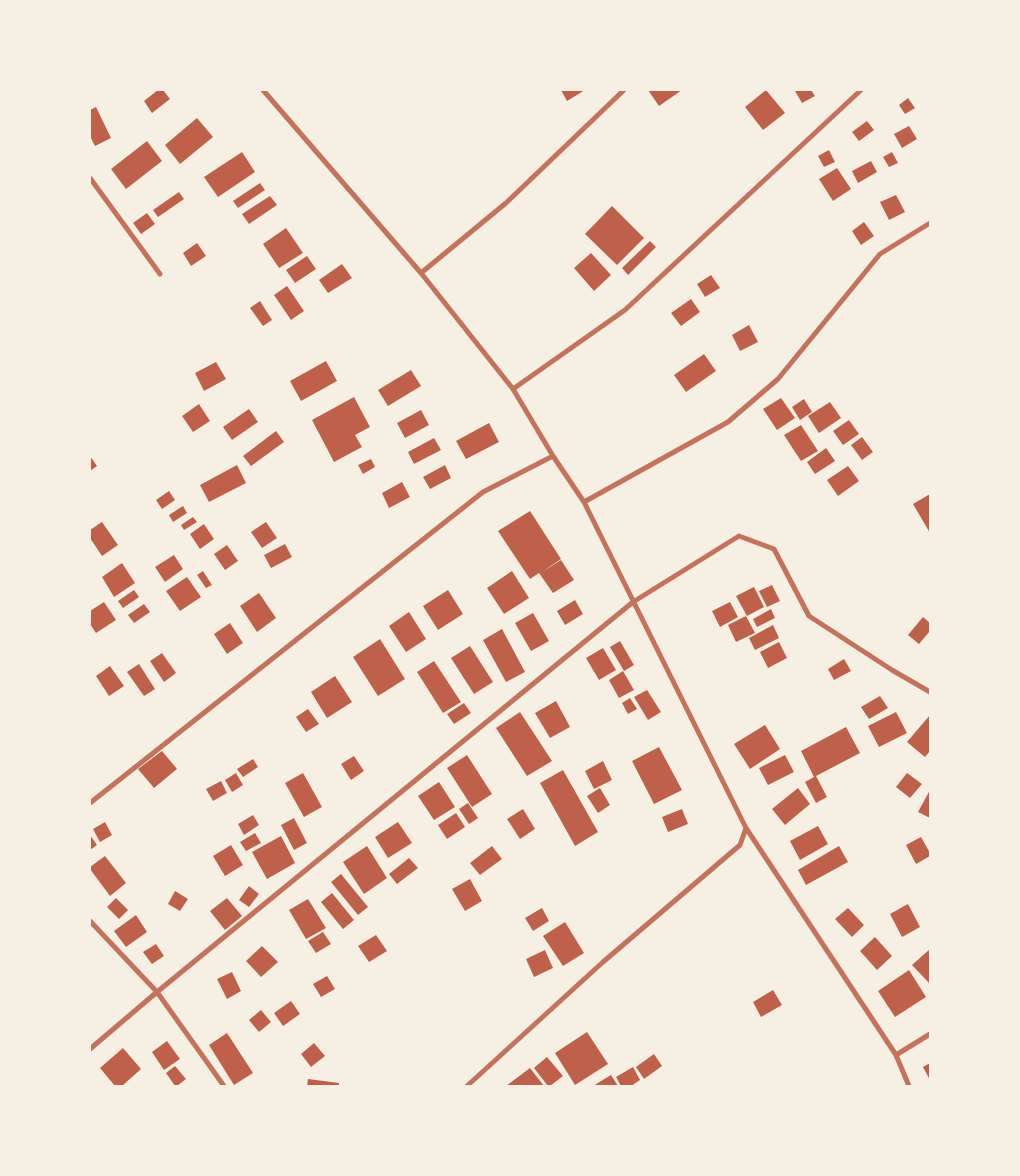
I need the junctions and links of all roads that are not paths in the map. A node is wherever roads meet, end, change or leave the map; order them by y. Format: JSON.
{"nodes":[{"id":1,"x":263,"y":90,"type":"edge"},
{"id":2,"x":861,"y":90,"type":"edge"},
{"id":3,"x":622,"y":91,"type":"edge"},
{"id":4,"x":90,"y":178,"type":"edge"},
{"id":5,"x":930,"y":224,"type":"edge"},
{"id":6,"x":421,"y":273,"type":"junction"},
{"id":7,"x":160,"y":274,"type":"dead end"},
{"id":8,"x":513,"y":389,"type":"junction"},
{"id":9,"x":553,"y":456,"type":"junction"},
{"id":10,"x":584,"y":502,"type":"junction"},
{"id":11,"x":633,"y":602,"type":"junction"},
{"id":12,"x":930,"y":692,"type":"edge"},
{"id":13,"x":90,"y":803,"type":"edge"},
{"id":14,"x":746,"y":828,"type":"junction"},
{"id":15,"x":90,"y":921,"type":"edge"},
{"id":16,"x":157,"y":992,"type":"junction"},
{"id":17,"x":930,"y":1034,"type":"edge"},
{"id":18,"x":90,"y":1049,"type":"edge"},
{"id":19,"x":896,"y":1055,"type":"junction"},
{"id":20,"x":224,"y":1086,"type":"edge"},
{"id":21,"x":467,"y":1086,"type":"edge"},
{"id":22,"x":909,"y":1086,"type":"edge"}],
"edges":[{"from":1,"to":6,"type":"street"},
{"from":2,"to":8,"type":"street"},
{"from":3,"to":6,"type":"street"},
{"from":4,"to":7,"type":"street"},
{"from":5,"to":10,"type":"street"},
{"from":6,"to":8,"type":"street"},
{"from":8,"to":9,"type":"street"},
{"from":9,"to":10,"type":"street"},
{"from":9,"to":13,"type":"street"},
{"from":10,"to":11,"type":"street"},
{"from":11,"to":12,"type":"street"},
{"from":11,"to":14,"type":"street"},
{"from":11,"to":16,"type":"street"},
{"from":14,"to":19,"type":"street"},
{"from":14,"to":21,"type":"street"},
{"from":15,"to":16,"type":"street"},
{"from":16,"to":18,"type":"street"},
{"from":16,"to":20,"type":"street"},
{"from":17,"to":19,"type":"street"},
{"from":19,"to":22,"type":"street"}]}
